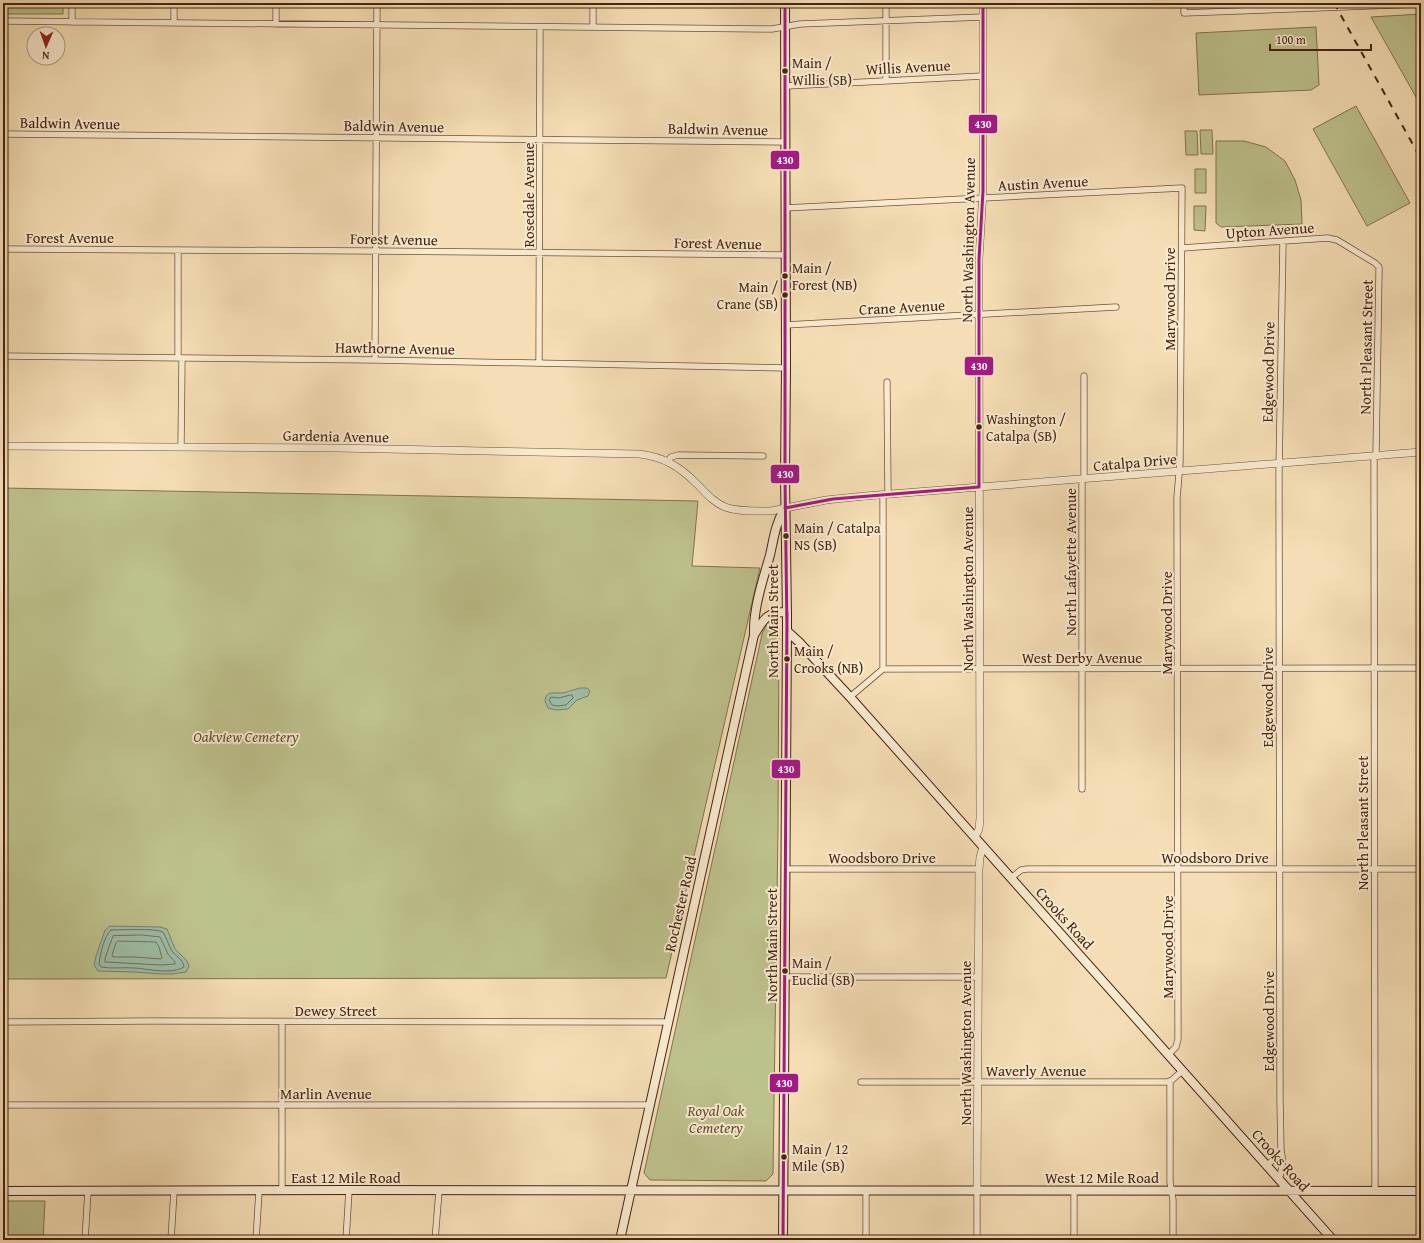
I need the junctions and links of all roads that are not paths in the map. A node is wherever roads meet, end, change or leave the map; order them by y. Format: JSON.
{"nodes":[{"id":1,"x":72,"y":3,"type":"edge"},
{"id":2,"x":174,"y":3,"type":"edge"},
{"id":3,"x":276,"y":3,"type":"edge"},
{"id":4,"x":378,"y":3,"type":"edge"},
{"id":5,"x":593,"y":3,"type":"edge"},
{"id":6,"x":785,"y":3,"type":"edge"},
{"id":7,"x":886,"y":3,"type":"edge"},
{"id":8,"x":983,"y":3,"type":"edge"},
{"id":9,"x":1184,"y":3,"type":"edge"},
{"id":10,"x":1421,"y":4,"type":"edge"},
{"id":11,"x":984,"y":17,"type":"junction"},
{"id":12,"x":886,"y":20,"type":"junction"},
{"id":13,"x":3,"y":21,"type":"edge"},
{"id":14,"x":72,"y":22,"type":"junction"},
{"id":15,"x":174,"y":23,"type":"junction"},
{"id":16,"x":276,"y":24,"type":"junction"},
{"id":17,"x":377,"y":25,"type":"junction"},
{"id":18,"x":786,"y":26,"type":"junction"},
{"id":19,"x":540,"y":27,"type":"junction"},
{"id":20,"x":594,"y":27,"type":"junction"},
{"id":21,"x":983,"y":76,"type":"junction"},
{"id":22,"x":886,"y":81,"type":"junction"},
{"id":23,"x":786,"y":86,"type":"junction"},
{"id":24,"x":3,"y":134,"type":"edge"},
{"id":25,"x":376,"y":138,"type":"junction"},
{"id":26,"x":540,"y":140,"type":"junction"},
{"id":27,"x":785,"y":142,"type":"junction"},
{"id":28,"x":1182,"y":188,"type":"joint"},
{"id":29,"x":982,"y":198,"type":"junction"},
{"id":30,"x":785,"y":208,"type":"junction"},
{"id":31,"x":1283,"y":242,"type":"junction"},
{"id":32,"x":1182,"y":248,"type":"junction"},
{"id":33,"x":3,"y":249,"type":"edge"},
{"id":34,"x":178,"y":250,"type":"junction"},
{"id":35,"x":376,"y":251,"type":"junction"},
{"id":36,"x":1356,"y":251,"type":"joint"},
{"id":37,"x":539,"y":253,"type":"junction"},
{"id":38,"x":785,"y":255,"type":"junction"},
{"id":39,"x":1116,"y":307,"type":"dead end"},
{"id":40,"x":979,"y":314,"type":"junction"},
{"id":41,"x":786,"y":325,"type":"junction"},
{"id":42,"x":3,"y":356,"type":"edge"},
{"id":43,"x":180,"y":358,"type":"junction"},
{"id":44,"x":375,"y":360,"type":"junction"},
{"id":45,"x":539,"y":363,"type":"junction"},
{"id":46,"x":786,"y":368,"type":"junction"},
{"id":47,"x":1084,"y":376,"type":"dead end"},
{"id":48,"x":887,"y":382,"type":"dead end"},
{"id":49,"x":3,"y":446,"type":"edge"},
{"id":50,"x":181,"y":447,"type":"junction"},
{"id":51,"x":1421,"y":452,"type":"edge"},
{"id":52,"x":1375,"y":455,"type":"junction"},
{"id":53,"x":763,"y":456,"type":"dead end"},
{"id":54,"x":668,"y":461,"type":"junction"},
{"id":55,"x":1279,"y":463,"type":"junction"},
{"id":56,"x":1179,"y":471,"type":"junction"},
{"id":57,"x":1083,"y":479,"type":"junction"},
{"id":58,"x":979,"y":487,"type":"junction"},
{"id":59,"x":886,"y":494,"type":"junction"},
{"id":60,"x":850,"y":498,"type":"joint"},
{"id":61,"x":785,"y":508,"type":"junction"},
{"id":62,"x":787,"y":612,"type":"junction"},
{"id":63,"x":787,"y":631,"type":"junction"},
{"id":64,"x":754,"y":634,"type":"junction"},
{"id":65,"x":1279,"y":668,"type":"junction"},
{"id":66,"x":1373,"y":668,"type":"junction"},
{"id":67,"x":1421,"y":668,"type":"edge"},
{"id":68,"x":883,"y":669,"type":"junction"},
{"id":69,"x":980,"y":669,"type":"junction"},
{"id":70,"x":1082,"y":669,"type":"junction"},
{"id":71,"x":1178,"y":669,"type":"junction"},
{"id":72,"x":850,"y":697,"type":"junction"},
{"id":73,"x":1082,"y":789,"type":"dead end"},
{"id":74,"x":975,"y":837,"type":"junction"},
{"id":75,"x":983,"y":847,"type":"junction"},
{"id":76,"x":785,"y":869,"type":"junction"},
{"id":77,"x":979,"y":869,"type":"junction"},
{"id":78,"x":1280,"y":869,"type":"junction"},
{"id":79,"x":1374,"y":869,"type":"junction"},
{"id":80,"x":1421,"y":869,"type":"edge"},
{"id":81,"x":1179,"y":870,"type":"junction"},
{"id":82,"x":1011,"y":878,"type":"junction"},
{"id":83,"x":784,"y":977,"type":"junction"},
{"id":84,"x":978,"y":977,"type":"junction"},
{"id":85,"x":3,"y":1022,"type":"edge"},
{"id":86,"x":282,"y":1022,"type":"junction"},
{"id":87,"x":668,"y":1022,"type":"junction"},
{"id":88,"x":1168,"y":1055,"type":"junction"},
{"id":89,"x":1182,"y":1071,"type":"junction"},
{"id":90,"x":1170,"y":1081,"type":"junction"},
{"id":91,"x":861,"y":1082,"type":"dead end"},
{"id":92,"x":978,"y":1082,"type":"junction"},
{"id":93,"x":3,"y":1105,"type":"edge"},
{"id":94,"x":282,"y":1105,"type":"junction"},
{"id":95,"x":650,"y":1105,"type":"junction"},
{"id":96,"x":1281,"y":1151,"type":"junction"},
{"id":97,"x":1267,"y":1165,"type":"junction"},
{"id":98,"x":1279,"y":1180,"type":"junction"},
{"id":99,"x":349,"y":1190,"type":"junction"},
{"id":100,"x":631,"y":1190,"type":"junction"},
{"id":101,"x":3,"y":1191,"type":"edge"},
{"id":102,"x":88,"y":1191,"type":"junction"},
{"id":103,"x":174,"y":1191,"type":"junction"},
{"id":104,"x":259,"y":1191,"type":"junction"},
{"id":105,"x":282,"y":1191,"type":"junction"},
{"id":106,"x":438,"y":1191,"type":"junction"},
{"id":107,"x":783,"y":1191,"type":"junction"},
{"id":108,"x":866,"y":1191,"type":"junction"},
{"id":109,"x":977,"y":1191,"type":"junction"},
{"id":110,"x":1074,"y":1191,"type":"junction"},
{"id":111,"x":1172,"y":1191,"type":"junction"},
{"id":112,"x":1290,"y":1191,"type":"junction"},
{"id":113,"x":1375,"y":1191,"type":"junction"},
{"id":114,"x":1421,"y":1191,"type":"edge"},
{"id":115,"x":85,"y":1240,"type":"edge"},
{"id":116,"x":171,"y":1240,"type":"edge"},
{"id":117,"x":256,"y":1240,"type":"edge"},
{"id":118,"x":346,"y":1240,"type":"edge"},
{"id":119,"x":435,"y":1240,"type":"edge"},
{"id":120,"x":620,"y":1240,"type":"edge"},
{"id":121,"x":783,"y":1240,"type":"edge"},
{"id":122,"x":866,"y":1240,"type":"edge"},
{"id":123,"x":977,"y":1240,"type":"edge"},
{"id":124,"x":1074,"y":1240,"type":"edge"},
{"id":125,"x":1173,"y":1240,"type":"edge"},
{"id":126,"x":1333,"y":1240,"type":"edge"}],
"edges":[{"from":1,"to":14,"type":"street"},
{"from":2,"to":15,"type":"street"},
{"from":3,"to":16,"type":"street"},
{"from":4,"to":17,"type":"street"},
{"from":5,"to":20,"type":"street"},
{"from":6,"to":18,"type":"main road","name":"North Main Street"},
{"from":7,"to":12,"type":"street"},
{"from":8,"to":11,"type":"street","name":"North Washington Avenue"},
{"from":9,"to":10,"type":"street"},
{"from":11,"to":12,"type":"street"},
{"from":11,"to":21,"type":"street","name":"North Washington Avenue"},
{"from":12,"to":18,"type":"street"},
{"from":12,"to":22,"type":"street"},
{"from":13,"to":14,"type":"street"},
{"from":14,"to":15,"type":"street"},
{"from":15,"to":16,"type":"street"},
{"from":16,"to":17,"type":"street"},
{"from":17,"to":19,"type":"street"},
{"from":17,"to":25,"type":"street"},
{"from":18,"to":20,"type":"street"},
{"from":18,"to":23,"type":"main road","name":"North Main Street"},
{"from":19,"to":20,"type":"street"},
{"from":19,"to":26,"type":"street","name":"Rosedale Avenue"},
{"from":21,"to":22,"type":"street","name":"Willis Avenue"},
{"from":21,"to":29,"type":"street","name":"North Washington Avenue"},
{"from":22,"to":23,"type":"street","name":"Willis Avenue"},
{"from":23,"to":27,"type":"main road","name":"North Main Street"},
{"from":24,"to":25,"type":"street","name":"Baldwin Avenue"},
{"from":25,"to":26,"type":"street","name":"Baldwin Avenue"},
{"from":25,"to":35,"type":"street"},
{"from":26,"to":27,"type":"street","name":"Baldwin Avenue"},
{"from":26,"to":37,"type":"street","name":"Rosedale Avenue"},
{"from":27,"to":30,"type":"main road","name":"North Main Street"},
{"from":28,"to":29,"type":"street","name":"Austin Avenue"},
{"from":28,"to":32,"type":"street","name":"Marywood Drive"},
{"from":29,"to":30,"type":"street","name":"Austin Avenue"},
{"from":29,"to":40,"type":"street","name":"North Washington Avenue"},
{"from":30,"to":38,"type":"main road","name":"North Main Street"},
{"from":31,"to":32,"type":"street","name":"Upton Avenue"},
{"from":31,"to":36,"type":"street","name":"Upton Avenue"},
{"from":31,"to":55,"type":"street","name":"Edgewood Drive"},
{"from":32,"to":56,"type":"street","name":"Marywood Drive"},
{"from":33,"to":34,"type":"street","name":"Forest Avenue"},
{"from":34,"to":35,"type":"street","name":"Forest Avenue"},
{"from":34,"to":43,"type":"street"},
{"from":35,"to":37,"type":"street","name":"Forest Avenue"},
{"from":35,"to":44,"type":"street"},
{"from":36,"to":52,"type":"street","name":"North Pleasant Street"},
{"from":37,"to":38,"type":"street","name":"Forest Avenue"},
{"from":37,"to":45,"type":"street","name":"Rosedale Avenue"},
{"from":38,"to":41,"type":"main road","name":"North Main Street"},
{"from":39,"to":40,"type":"street","name":"Crane Avenue"},
{"from":40,"to":41,"type":"street","name":"Crane Avenue"},
{"from":40,"to":58,"type":"street","name":"North Washington Avenue"},
{"from":41,"to":46,"type":"main road","name":"North Main Street"},
{"from":42,"to":43,"type":"street","name":"Hawthorne Avenue"},
{"from":43,"to":44,"type":"street","name":"Hawthorne Avenue"},
{"from":43,"to":50,"type":"street"},
{"from":44,"to":45,"type":"street","name":"Hawthorne Avenue"},
{"from":45,"to":46,"type":"street","name":"Hawthorne Avenue"},
{"from":46,"to":61,"type":"main road","name":"North Main Street"},
{"from":47,"to":57,"type":"street","name":"North Lafayette Avenue"},
{"from":48,"to":59,"type":"street"},
{"from":49,"to":50,"type":"street","name":"Gardenia Avenue"},
{"from":50,"to":54,"type":"street","name":"Gardenia Avenue"},
{"from":51,"to":52,"type":"street","name":"Catalpa Drive"},
{"from":52,"to":55,"type":"street","name":"Catalpa Drive"},
{"from":52,"to":66,"type":"street","name":"North Pleasant Street"},
{"from":53,"to":54,"type":"street"},
{"from":54,"to":61,"type":"street","name":"Gardenia Avenue"},
{"from":55,"to":56,"type":"street","name":"Catalpa Drive"},
{"from":55,"to":65,"type":"street","name":"Edgewood Drive"},
{"from":56,"to":57,"type":"street","name":"Catalpa Drive"},
{"from":56,"to":71,"type":"street","name":"Marywood Drive"},
{"from":57,"to":58,"type":"street","name":"Catalpa Drive"},
{"from":57,"to":70,"type":"street","name":"North Lafayette Avenue"},
{"from":58,"to":59,"type":"street","name":"Catalpa Drive"},
{"from":58,"to":69,"type":"street","name":"North Washington Avenue"},
{"from":59,"to":60,"type":"street","name":"Catalpa Drive"},
{"from":59,"to":68,"type":"street"},
{"from":60,"to":61,"type":"street","name":"Gardenia Avenue"},
{"from":61,"to":62,"type":"main road","name":"North Main Street"},
{"from":61,"to":64,"type":"main road"},
{"from":62,"to":63,"type":"main road"},
{"from":62,"to":64,"type":"main road","name":"Rochester Road"},
{"from":63,"to":72,"type":"main road","name":"Crooks Road"},
{"from":63,"to":76,"type":"main road","name":"North Main Street"},
{"from":64,"to":87,"type":"main road","name":"Rochester Road"},
{"from":65,"to":66,"type":"street","name":"West Derby Avenue"},
{"from":65,"to":71,"type":"street","name":"West Derby Avenue"},
{"from":65,"to":78,"type":"street","name":"Edgewood Drive"},
{"from":66,"to":67,"type":"street","name":"West Derby Avenue"},
{"from":66,"to":79,"type":"street","name":"North Pleasant Street"},
{"from":68,"to":69,"type":"street","name":"West Derby Avenue"},
{"from":68,"to":72,"type":"street"},
{"from":69,"to":70,"type":"street","name":"West Derby Avenue"},
{"from":69,"to":74,"type":"street","name":"North Washington Avenue"},
{"from":70,"to":71,"type":"street","name":"West Derby Avenue"},
{"from":70,"to":73,"type":"street","name":"North Lafayette Avenue"},
{"from":71,"to":81,"type":"street","name":"Marywood Drive"},
{"from":72,"to":74,"type":"main road","name":"Crooks Road"},
{"from":74,"to":75,"type":"main road","name":"Crooks Road"},
{"from":75,"to":77,"type":"street","name":"North Washington Avenue"},
{"from":75,"to":82,"type":"main road","name":"Crooks Road"},
{"from":76,"to":77,"type":"street","name":"Woodsboro Drive"},
{"from":76,"to":83,"type":"main road","name":"North Main Street"},
{"from":77,"to":84,"type":"street","name":"North Washington Avenue"},
{"from":78,"to":79,"type":"street","name":"Woodsboro Drive"},
{"from":78,"to":81,"type":"street","name":"Woodsboro Drive"},
{"from":78,"to":96,"type":"street","name":"Edgewood Drive"},
{"from":79,"to":80,"type":"street","name":"Woodsboro Drive"},
{"from":79,"to":113,"type":"street","name":"North Pleasant Street"},
{"from":81,"to":82,"type":"street","name":"Woodsboro Drive"},
{"from":81,"to":88,"type":"street","name":"Marywood Drive"},
{"from":82,"to":88,"type":"main road","name":"Crooks Road"},
{"from":83,"to":84,"type":"street"},
{"from":83,"to":107,"type":"main road","name":"North Main Street"},
{"from":84,"to":92,"type":"street","name":"North Washington Avenue"},
{"from":85,"to":86,"type":"street","name":"Dewey Street"},
{"from":86,"to":87,"type":"street","name":"Dewey Street"},
{"from":86,"to":94,"type":"street"},
{"from":87,"to":95,"type":"main road","name":"Rochester Road"},
{"from":88,"to":89,"type":"main road","name":"Crooks Road"},
{"from":89,"to":90,"type":"street"},
{"from":89,"to":97,"type":"main road","name":"Crooks Road"},
{"from":90,"to":92,"type":"street","name":"Waverly Avenue"},
{"from":90,"to":111,"type":"street"},
{"from":91,"to":92,"type":"street","name":"Waverly Avenue"},
{"from":92,"to":109,"type":"street","name":"North Washington Avenue"},
{"from":93,"to":94,"type":"street","name":"Marlin Avenue"},
{"from":94,"to":95,"type":"street","name":"Marlin Avenue"},
{"from":94,"to":105,"type":"street"},
{"from":95,"to":100,"type":"main road","name":"Rochester Road"},
{"from":96,"to":97,"type":"street"},
{"from":96,"to":98,"type":"street","name":"Edgewood Drive"},
{"from":97,"to":98,"type":"main road","name":"Crooks Road"},
{"from":98,"to":112,"type":"main road","name":"Crooks Road"},
{"from":99,"to":105,"type":"main road","name":"East 12 Mile Road"},
{"from":99,"to":106,"type":"main road","name":"East 12 Mile Road"},
{"from":99,"to":118,"type":"street"},
{"from":100,"to":106,"type":"main road","name":"East 12 Mile Road"},
{"from":100,"to":107,"type":"main road","name":"East 12 Mile Road"},
{"from":100,"to":120,"type":"main road","name":"Rochester Road"},
{"from":101,"to":102,"type":"main road","name":"East 12 Mile Road"},
{"from":102,"to":103,"type":"main road","name":"East 12 Mile Road"},
{"from":102,"to":115,"type":"street"},
{"from":103,"to":104,"type":"main road","name":"East 12 Mile Road"},
{"from":103,"to":116,"type":"street"},
{"from":104,"to":105,"type":"main road","name":"East 12 Mile Road"},
{"from":104,"to":117,"type":"street"},
{"from":106,"to":119,"type":"street"},
{"from":107,"to":108,"type":"main road","name":"West 12 Mile Road"},
{"from":107,"to":121,"type":"main road","name":"North Main Street"},
{"from":108,"to":109,"type":"main road","name":"West 12 Mile Road"},
{"from":108,"to":122,"type":"street"},
{"from":109,"to":110,"type":"main road","name":"West 12 Mile Road"},
{"from":109,"to":123,"type":"street","name":"North Washington Avenue"},
{"from":110,"to":111,"type":"main road","name":"West 12 Mile Road"},
{"from":110,"to":124,"type":"street"},
{"from":111,"to":112,"type":"main road","name":"West 12 Mile Road"},
{"from":111,"to":125,"type":"street"},
{"from":112,"to":113,"type":"main road","name":"West 12 Mile Road"},
{"from":112,"to":126,"type":"main road","name":"Crooks Road"},
{"from":113,"to":114,"type":"main road","name":"West 12 Mile Road"}]}
